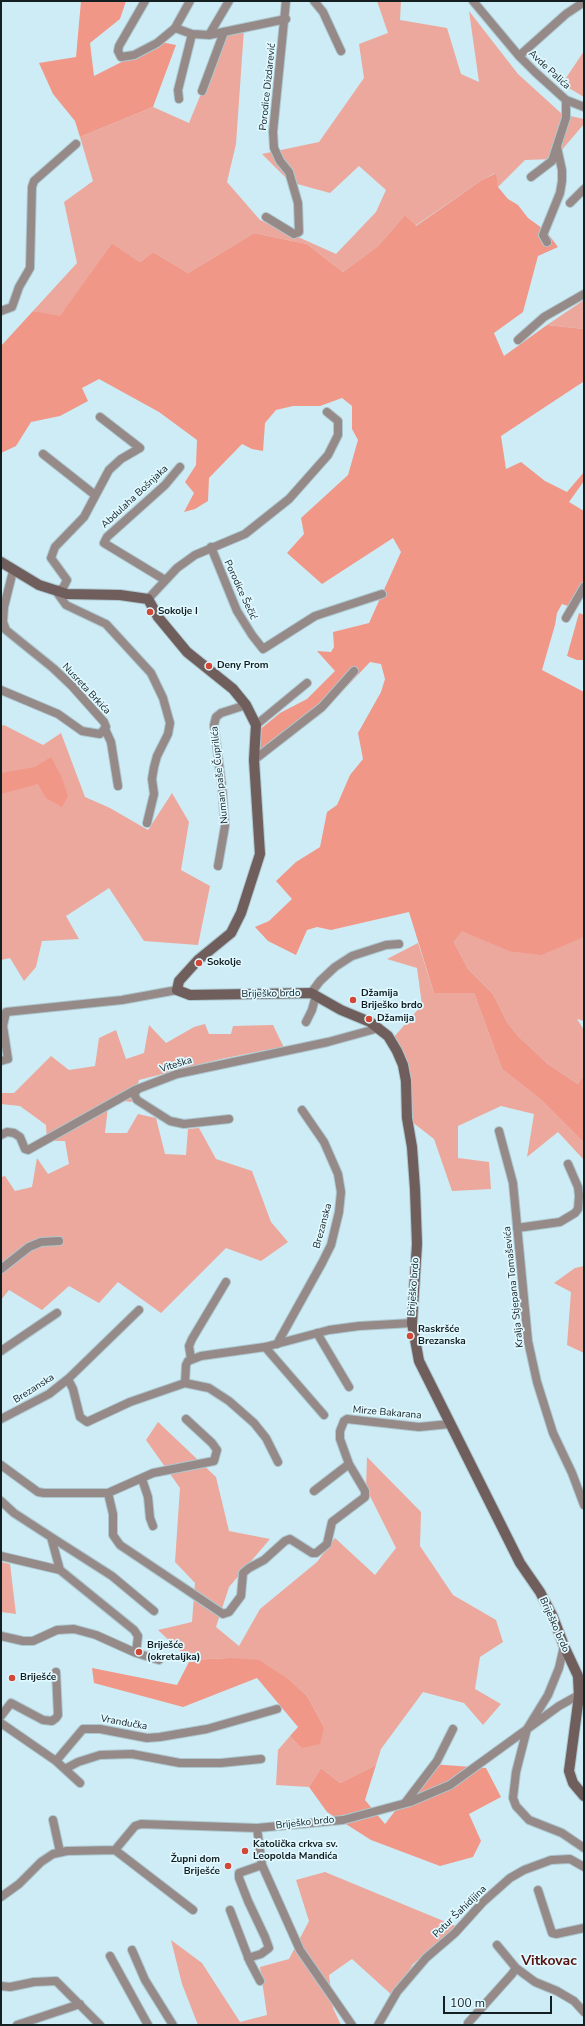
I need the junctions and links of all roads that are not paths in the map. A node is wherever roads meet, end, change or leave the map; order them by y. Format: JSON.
{"nodes":[{"id":1,"x":145,"y":1,"type":"edge"},
{"id":2,"x":190,"y":1,"type":"edge"},
{"id":3,"x":229,"y":1,"type":"edge"},
{"id":4,"x":286,"y":1,"type":"edge"},
{"id":5,"x":314,"y":1,"type":"edge"},
{"id":6,"x":473,"y":1,"type":"edge"},
{"id":7,"x":584,"y":2,"type":"edge"},
{"id":8,"x":286,"y":19,"type":"junction"},
{"id":9,"x":175,"y":28,"type":"junction"},
{"id":10,"x":224,"y":32,"type":"junction"},
{"id":11,"x":192,"y":34,"type":"junction"},
{"id":12,"x":210,"y":35,"type":"junction"},
{"id":13,"x":341,"y":51,"type":"dead end"},
{"id":14,"x":519,"y":56,"type":"junction"},
{"id":15,"x":202,"y":92,"type":"dead end"},
{"id":16,"x":179,"y":99,"type":"dead end"},
{"id":17,"x":566,"y":100,"type":"junction"},
{"id":18,"x":584,"y":107,"type":"edge"},
{"id":19,"x":76,"y":144,"type":"dead end"},
{"id":20,"x":557,"y":147,"type":"junction"},
{"id":21,"x":531,"y":177,"type":"dead end"},
{"id":22,"x":584,"y":189,"type":"edge"},
{"id":23,"x":570,"y":203,"type":"dead end"},
{"id":24,"x":266,"y":218,"type":"dead end"},
{"id":25,"x":547,"y":242,"type":"dead end"},
{"id":26,"x":584,"y":294,"type":"edge"},
{"id":27,"x":1,"y":312,"type":"edge"},
{"id":28,"x":518,"y":340,"type":"dead end"},
{"id":29,"x":327,"y":412,"type":"dead end"},
{"id":30,"x":100,"y":417,"type":"dead end"},
{"id":31,"x":43,"y":454,"type":"dead end"},
{"id":32,"x":180,"y":467,"type":"dead end"},
{"id":33,"x":95,"y":495,"type":"junction"},
{"id":34,"x":211,"y":547,"type":"junction"},
{"id":35,"x":1,"y":562,"type":"edge"},
{"id":36,"x":13,"y":571,"type":"junction"},
{"id":37,"x":165,"y":580,"type":"junction"},
{"id":38,"x":584,"y":586,"type":"edge"},
{"id":39,"x":56,"y":592,"type":"junction"},
{"id":40,"x":382,"y":594,"type":"dead end"},
{"id":41,"x":148,"y":599,"type":"junction"},
{"id":42,"x":566,"y":618,"type":"dead end"},
{"id":43,"x":354,"y":670,"type":"dead end"},
{"id":44,"x":307,"y":683,"type":"dead end"},
{"id":45,"x":1,"y":690,"type":"edge"},
{"id":46,"x":246,"y":705,"type":"junction"},
{"id":47,"x":256,"y":725,"type":"junction"},
{"id":48,"x":105,"y":729,"type":"junction"},
{"id":49,"x":254,"y":760,"type":"junction"},
{"id":50,"x":118,"y":786,"type":"dead end"},
{"id":51,"x":147,"y":823,"type":"dead end"},
{"id":52,"x":218,"y":866,"type":"dead end"},
{"id":53,"x":399,"y":944,"type":"dead end"},
{"id":54,"x":177,"y":990,"type":"junction"},
{"id":55,"x":314,"y":994,"type":"junction"},
{"id":56,"x":306,"y":1022,"type":"dead end"},
{"id":57,"x":379,"y":1028,"type":"junction"},
{"id":58,"x":1,"y":1061,"type":"edge"},
{"id":59,"x":138,"y":1089,"type":"junction"},
{"id":60,"x":302,"y":1110,"type":"dead end"},
{"id":61,"x":229,"y":1119,"type":"dead end"},
{"id":62,"x":499,"y":1131,"type":"dead end"},
{"id":63,"x":1,"y":1135,"type":"edge"},
{"id":64,"x":568,"y":1164,"type":"dead end"},
{"id":65,"x":517,"y":1228,"type":"junction"},
{"id":66,"x":59,"y":1241,"type":"dead end"},
{"id":67,"x":1,"y":1269,"type":"edge"},
{"id":68,"x":226,"y":1282,"type":"dead end"},
{"id":69,"x":138,"y":1310,"type":"dead end"},
{"id":70,"x":57,"y":1313,"type":"dead end"},
{"id":71,"x":412,"y":1323,"type":"junction"},
{"id":72,"x":317,"y":1333,"type":"junction"},
{"id":73,"x":277,"y":1344,"type":"junction"},
{"id":74,"x":265,"y":1347,"type":"junction"},
{"id":75,"x":1,"y":1351,"type":"edge"},
{"id":76,"x":191,"y":1359,"type":"junction"},
{"id":77,"x":68,"y":1379,"type":"junction"},
{"id":78,"x":185,"y":1383,"type":"junction"},
{"id":79,"x":348,"y":1387,"type":"dead end"},
{"id":80,"x":324,"y":1415,"type":"dead end"},
{"id":81,"x":1,"y":1419,"type":"edge"},
{"id":82,"x":186,"y":1419,"type":"dead end"},
{"id":83,"x":450,"y":1424,"type":"junction"},
{"id":84,"x":278,"y":1462,"type":"dead end"},
{"id":85,"x":349,"y":1464,"type":"junction"},
{"id":86,"x":1,"y":1465,"type":"edge"},
{"id":87,"x":142,"y":1479,"type":"junction"},
{"id":88,"x":314,"y":1491,"type":"dead end"},
{"id":89,"x":108,"y":1493,"type":"junction"},
{"id":90,"x":1,"y":1501,"type":"edge"},
{"id":91,"x":584,"y":1505,"type":"edge"},
{"id":92,"x":153,"y":1526,"type":"dead end"},
{"id":93,"x":51,"y":1537,"type":"junction"},
{"id":94,"x":1,"y":1556,"type":"edge"},
{"id":95,"x":60,"y":1570,"type":"junction"},
{"id":96,"x":154,"y":1611,"type":"dead end"},
{"id":97,"x":1,"y":1636,"type":"edge"},
{"id":98,"x":564,"y":1646,"type":"junction"},
{"id":99,"x":136,"y":1653,"type":"junction"},
{"id":100,"x":159,"y":1660,"type":"dead end"},
{"id":101,"x":56,"y":1672,"type":"dead end"},
{"id":102,"x":581,"y":1694,"type":"edge"},
{"id":103,"x":277,"y":1709,"type":"dead end"},
{"id":104,"x":1,"y":1716,"type":"edge"},
{"id":105,"x":1,"y":1723,"type":"edge"},
{"id":106,"x":453,"y":1729,"type":"dead end"},
{"id":107,"x":527,"y":1730,"type":"junction"},
{"id":108,"x":262,"y":1759,"type":"dead end"},
{"id":109,"x":56,"y":1761,"type":"junction"},
{"id":110,"x":65,"y":1769,"type":"junction"},
{"id":111,"x":80,"y":1782,"type":"dead end"},
{"id":112,"x":584,"y":1796,"type":"edge"},
{"id":113,"x":405,"y":1803,"type":"junction"},
{"id":114,"x":53,"y":1820,"type":"dead end"},
{"id":115,"x":257,"y":1828,"type":"junction"},
{"id":116,"x":584,"y":1848,"type":"edge"},
{"id":117,"x":115,"y":1850,"type":"junction"},
{"id":118,"x":60,"y":1852,"type":"junction"},
{"id":119,"x":262,"y":1865,"type":"junction"},
{"id":120,"x":584,"y":1867,"type":"edge"},
{"id":121,"x":538,"y":1890,"type":"dead end"},
{"id":122,"x":1,"y":1897,"type":"edge"},
{"id":123,"x":193,"y":1910,"type":"dead end"},
{"id":124,"x":230,"y":1910,"type":"dead end"},
{"id":125,"x":584,"y":1928,"type":"edge"},
{"id":126,"x":497,"y":1945,"type":"dead end"},
{"id":127,"x":132,"y":1950,"type":"dead end"},
{"id":128,"x":110,"y":1956,"type":"dead end"},
{"id":129,"x":248,"y":1958,"type":"junction"},
{"id":130,"x":516,"y":1968,"type":"junction"},
{"id":131,"x":260,"y":1981,"type":"dead end"},
{"id":132,"x":1,"y":1986,"type":"edge"},
{"id":133,"x":80,"y":2004,"type":"junction"},
{"id":134,"x":584,"y":2012,"type":"edge"},
{"id":135,"x":468,"y":2023,"type":"dead end"},
{"id":136,"x":17,"y":2025,"type":"edge"},
{"id":137,"x":100,"y":2025,"type":"edge"},
{"id":138,"x":148,"y":2025,"type":"edge"},
{"id":139,"x":173,"y":2025,"type":"edge"},
{"id":140,"x":352,"y":2025,"type":"edge"},
{"id":141,"x":378,"y":2025,"type":"edge"}],
"edges":[{"from":1,"to":9,"type":"street"},
{"from":2,"to":9,"type":"street"},
{"from":3,"to":12,"type":"street"},
{"from":4,"to":8,"type":"street"},
{"from":5,"to":13,"type":"street"},
{"from":6,"to":14,"type":"street","name":"Avde Palića"},
{"from":7,"to":14,"type":"street","name":"Avde Palića"},
{"from":8,"to":10,"type":"street"},
{"from":8,"to":24,"type":"street","name":"Porodice Dizdarević"},
{"from":9,"to":11,"type":"street"},
{"from":10,"to":12,"type":"street"},
{"from":10,"to":15,"type":"street"},
{"from":11,"to":12,"type":"street"},
{"from":11,"to":16,"type":"street"},
{"from":14,"to":17,"type":"street","name":"Avde Palića"},
{"from":17,"to":18,"type":"street","name":"Avde Palića"},
{"from":17,"to":20,"type":"street","name":"Avde Palića"},
{"from":19,"to":27,"type":"street"},
{"from":20,"to":21,"type":"street","name":"Avde Palića"},
{"from":20,"to":25,"type":"street","name":"Avde Palića"},
{"from":22,"to":23,"type":"street"},
{"from":26,"to":28,"type":"street"},
{"from":29,"to":34,"type":"street"},
{"from":30,"to":33,"type":"street"},
{"from":31,"to":33,"type":"street"},
{"from":32,"to":37,"type":"street","name":"Abdulaha Bošnjaka"},
{"from":33,"to":39,"type":"street"},
{"from":34,"to":37,"type":"street"},
{"from":34,"to":40,"type":"street","name":"Porodice Šečić"},
{"from":35,"to":36,"type":"street"},
{"from":36,"to":39,"type":"street"},
{"from":36,"to":48,"type":"street","name":"Nusreta Brkića"},
{"from":37,"to":41,"type":"street"},
{"from":38,"to":42,"type":"street"},
{"from":39,"to":41,"type":"street"},
{"from":39,"to":51,"type":"street"},
{"from":41,"to":46,"type":"street"},
{"from":43,"to":49,"type":"street"},
{"from":44,"to":47,"type":"street"},
{"from":45,"to":48,"type":"street","name":"Nusreta Brkića"},
{"from":46,"to":47,"type":"street"},
{"from":46,"to":52,"type":"street","name":"Numan paše Čuprilića"},
{"from":47,"to":49,"type":"street"},
{"from":48,"to":50,"type":"street"},
{"from":49,"to":54,"type":"street"},
{"from":53,"to":55,"type":"street"},
{"from":54,"to":55,"type":"street","name":"Briješko brdo"},
{"from":54,"to":58,"type":"street","name":"Briješko brdo"},
{"from":55,"to":56,"type":"street"},
{"from":55,"to":57,"type":"street","name":"Briješko brdo"},
{"from":57,"to":59,"type":"street","name":"Viteška"},
{"from":57,"to":71,"type":"street","name":"Briješko brdo"},
{"from":59,"to":61,"type":"street"},
{"from":59,"to":63,"type":"street","name":"Viteška"},
{"from":60,"to":73,"type":"street","name":"Brezanska"},
{"from":62,"to":65,"type":"street","name":"Kralja Stjepana Tomaševića"},
{"from":64,"to":65,"type":"street"},
{"from":65,"to":91,"type":"street","name":"Kralja Stjepana Tomaševića"},
{"from":66,"to":67,"type":"street"},
{"from":68,"to":76,"type":"street"},
{"from":69,"to":77,"type":"street"},
{"from":70,"to":75,"type":"street"},
{"from":71,"to":72,"type":"street"},
{"from":71,"to":83,"type":"street","name":"Briješko brdo"},
{"from":72,"to":73,"type":"street"},
{"from":72,"to":79,"type":"street"},
{"from":73,"to":74,"type":"street"},
{"from":74,"to":76,"type":"street"},
{"from":74,"to":80,"type":"street"},
{"from":76,"to":78,"type":"street"},
{"from":77,"to":78,"type":"street","name":"Brezanska"},
{"from":77,"to":81,"type":"street","name":"Brezanska"},
{"from":78,"to":84,"type":"street"},
{"from":82,"to":87,"type":"street"},
{"from":83,"to":85,"type":"street","name":"Mirze Bakarana"},
{"from":83,"to":98,"type":"street","name":"Briješko brdo"},
{"from":85,"to":88,"type":"street"},
{"from":85,"to":89,"type":"street","name":"Mirze Bakarana"},
{"from":86,"to":89,"type":"street"},
{"from":87,"to":89,"type":"street"},
{"from":87,"to":92,"type":"street"},
{"from":90,"to":93,"type":"street"},
{"from":93,"to":95,"type":"street"},
{"from":93,"to":96,"type":"street"},
{"from":94,"to":95,"type":"street"},
{"from":95,"to":99,"type":"street"},
{"from":97,"to":99,"type":"street"},
{"from":98,"to":102,"type":"street","name":"Briješko brdo"},
{"from":98,"to":107,"type":"street"},
{"from":99,"to":100,"type":"street"},
{"from":101,"to":104,"type":"street"},
{"from":102,"to":107,"type":"street","name":"Briješko brdo"},
{"from":102,"to":112,"type":"street"},
{"from":103,"to":109,"type":"street","name":"Vrandučka"},
{"from":105,"to":109,"type":"street"},
{"from":106,"to":113,"type":"street"},
{"from":107,"to":113,"type":"street","name":"Briješko brdo"},
{"from":107,"to":116,"type":"street"},
{"from":108,"to":110,"type":"street"},
{"from":109,"to":110,"type":"street"},
{"from":110,"to":111,"type":"street"},
{"from":113,"to":115,"type":"street","name":"Briješko brdo"},
{"from":114,"to":118,"type":"street"},
{"from":115,"to":117,"type":"street","name":"Briješko brdo"},
{"from":115,"to":119,"type":"street"},
{"from":117,"to":118,"type":"street"},
{"from":117,"to":123,"type":"street"},
{"from":118,"to":122,"type":"street"},
{"from":119,"to":129,"type":"street"},
{"from":119,"to":140,"type":"street"},
{"from":120,"to":141,"type":"street","name":"Potur Šahidijina"},
{"from":121,"to":125,"type":"street"},
{"from":124,"to":129,"type":"street"},
{"from":126,"to":130,"type":"street"},
{"from":127,"to":139,"type":"street"},
{"from":128,"to":138,"type":"street"},
{"from":129,"to":131,"type":"street"},
{"from":130,"to":134,"type":"street"},
{"from":130,"to":135,"type":"street"},
{"from":132,"to":133,"type":"street"},
{"from":133,"to":136,"type":"street"},
{"from":133,"to":137,"type":"street"}]}
